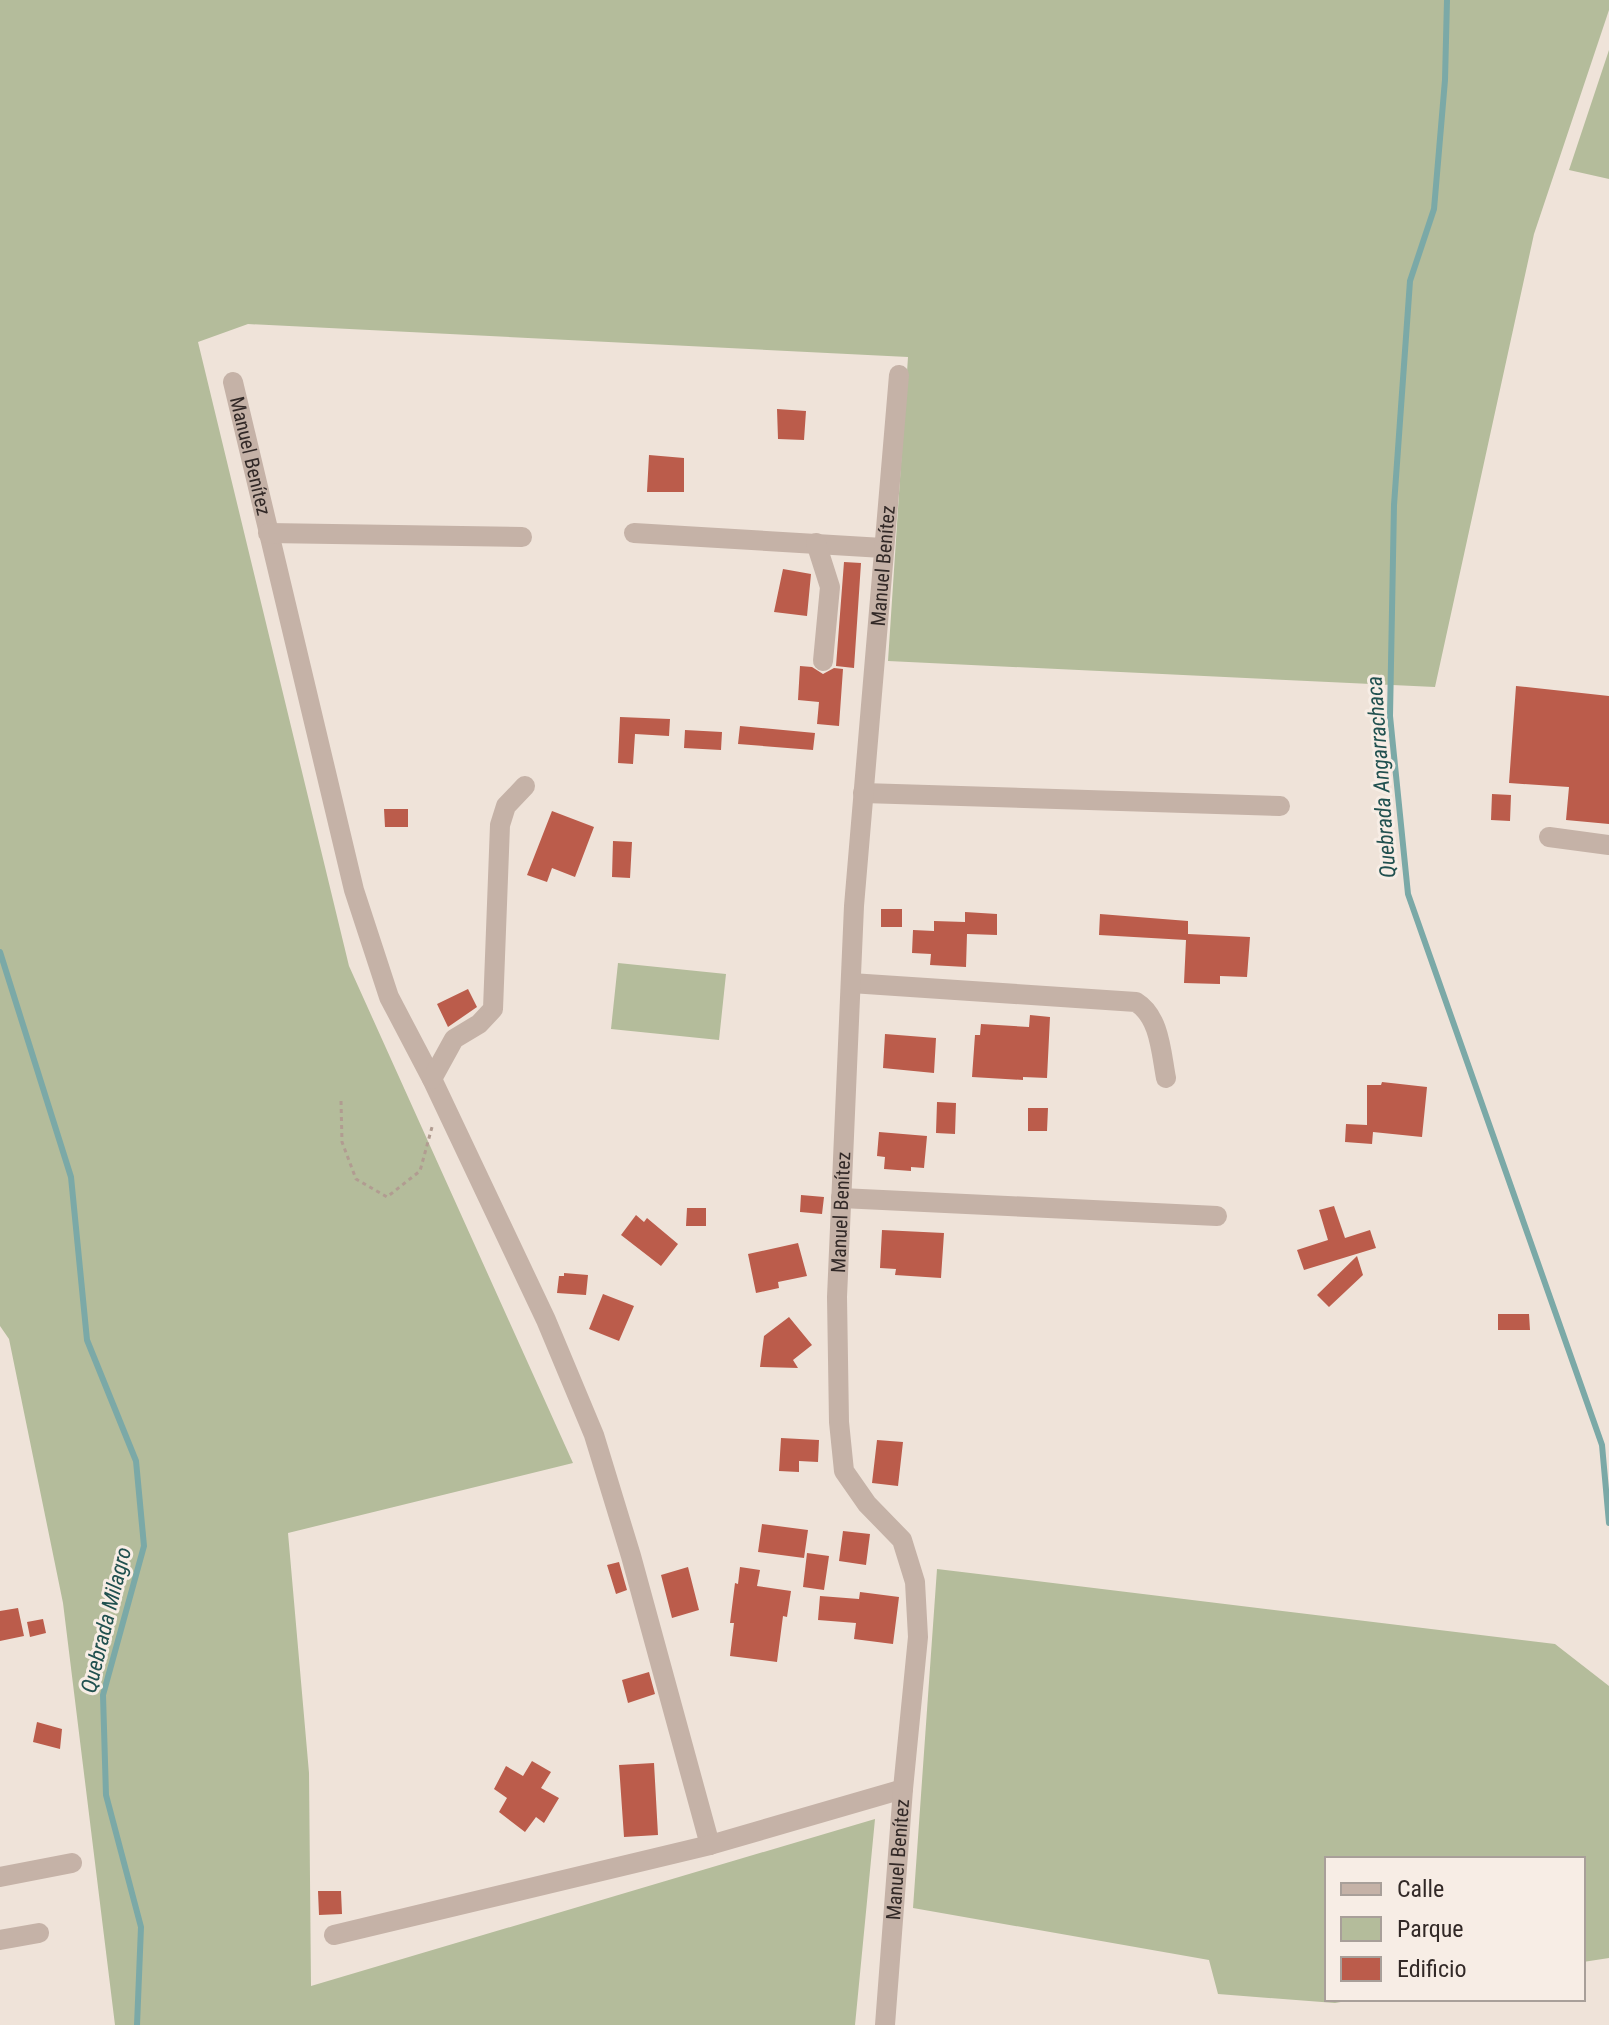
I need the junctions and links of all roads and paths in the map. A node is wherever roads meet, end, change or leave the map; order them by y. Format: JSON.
{"nodes":[{"id":1,"x":899,"y":375,"type":"dead end"},
{"id":2,"x":233,"y":382,"type":"dead end"},
{"id":3,"x":268,"y":533,"type":"junction"},
{"id":4,"x":634,"y":533,"type":"dead end"},
{"id":5,"x":522,"y":537,"type":"dead end"},
{"id":6,"x":816,"y":543,"type":"junction"},
{"id":7,"x":883,"y":548,"type":"junction"},
{"id":8,"x":823,"y":661,"type":"dead end"},
{"id":9,"x":525,"y":786,"type":"dead end"},
{"id":10,"x":863,"y":793,"type":"junction"},
{"id":11,"x":1280,"y":806,"type":"dead end"},
{"id":12,"x":1549,"y":837,"type":"dead end"},
{"id":13,"x":1609,"y":845,"type":"edge"},
{"id":14,"x":851,"y":983,"type":"junction"},
{"id":15,"x":1166,"y":1078,"type":"dead end"},
{"id":16,"x":432,"y":1079,"type":"junction"},
{"id":17,"x":341,"y":1101,"type":"dead end"},
{"id":18,"x":434,"y":1120,"type":"dead end"},
{"id":19,"x":841,"y":1198,"type":"junction"},
{"id":20,"x":1217,"y":1216,"type":"dead end"},
{"id":21,"x":903,"y":1789,"type":"junction"},
{"id":22,"x":710,"y":1845,"type":"junction"},
{"id":23,"x":72,"y":1863,"type":"dead end"},
{"id":24,"x":0,"y":1877,"type":"edge"},
{"id":25,"x":39,"y":1933,"type":"dead end"},
{"id":26,"x":334,"y":1935,"type":"dead end"},
{"id":27,"x":0,"y":1940,"type":"edge"},
{"id":28,"x":885,"y":2025,"type":"edge"}],
"edges":[{"from":1,"to":7,"type":"street","name":"Manuel Benítez"},
{"from":2,"to":3,"type":"street","name":"Manuel Benítez"},
{"from":3,"to":5,"type":"street"},
{"from":3,"to":16,"type":"street","name":"Manuel Benítez"},
{"from":4,"to":6,"type":"street"},
{"from":6,"to":7,"type":"street"},
{"from":6,"to":8,"type":"street"},
{"from":7,"to":10,"type":"street","name":"Manuel Benítez"},
{"from":9,"to":16,"type":"street"},
{"from":10,"to":11,"type":"street"},
{"from":10,"to":14,"type":"street","name":"Manuel Benítez"},
{"from":12,"to":13,"type":"street"},
{"from":14,"to":15,"type":"street"},
{"from":14,"to":19,"type":"street","name":"Manuel Benítez"},
{"from":16,"to":22,"type":"street","name":"Manuel Benítez"},
{"from":17,"to":18,"type":"path"},
{"from":19,"to":20,"type":"street"},
{"from":19,"to":21,"type":"street","name":"Manuel Benítez"},
{"from":21,"to":22,"type":"street"},
{"from":21,"to":28,"type":"street","name":"Manuel Benítez"},
{"from":22,"to":26,"type":"street"},
{"from":23,"to":24,"type":"street"},
{"from":25,"to":27,"type":"street"}]}
